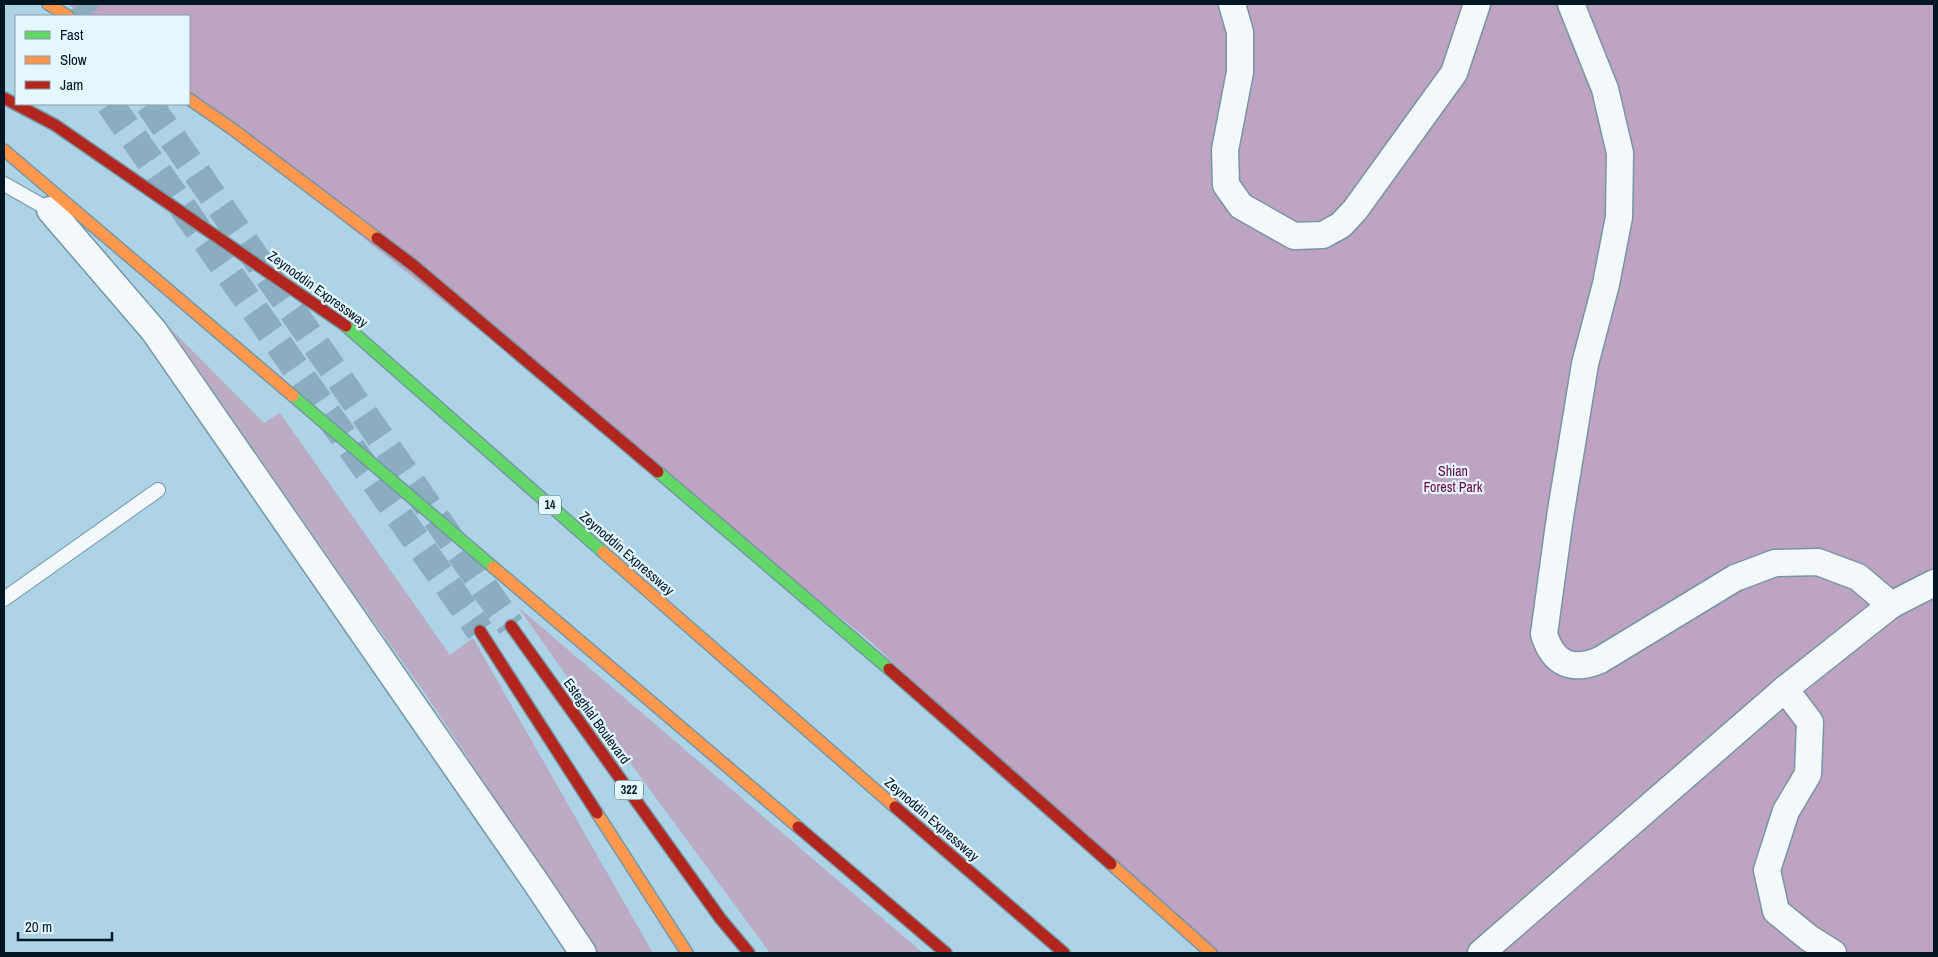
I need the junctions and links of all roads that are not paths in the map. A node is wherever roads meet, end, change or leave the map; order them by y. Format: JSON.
{"nodes":[{"id":1,"x":48,"y":4,"type":"edge"},
{"id":2,"x":1232,"y":4,"type":"edge"},
{"id":3,"x":1477,"y":4,"type":"edge"},
{"id":4,"x":1571,"y":4,"type":"edge"},
{"id":5,"x":66,"y":15,"type":"edge"},
{"id":6,"x":4,"y":98,"type":"edge"},
{"id":7,"x":190,"y":100,"type":"edge"},
{"id":8,"x":15,"y":104,"type":"edge"},
{"id":9,"x":17,"y":105,"type":"edge"},
{"id":10,"x":4,"y":150,"type":"edge"},
{"id":11,"x":4,"y":184,"type":"edge"},
{"id":12,"x":50,"y":210,"type":"joint"},
{"id":13,"x":158,"y":490,"type":"dead end"},
{"id":14,"x":1934,"y":583,"type":"edge"},
{"id":15,"x":4,"y":600,"type":"edge"},
{"id":16,"x":1891,"y":605,"type":"junction"},
{"id":17,"x":511,"y":626,"type":"tunnel mouth"},
{"id":18,"x":480,"y":631,"type":"tunnel mouth"},
{"id":19,"x":1785,"y":689,"type":"junction"},
{"id":20,"x":583,"y":953,"type":"edge"},
{"id":21,"x":687,"y":953,"type":"edge"},
{"id":22,"x":749,"y":953,"type":"edge"},
{"id":23,"x":946,"y":953,"type":"edge"},
{"id":24,"x":1064,"y":953,"type":"edge"},
{"id":25,"x":1211,"y":953,"type":"edge"},
{"id":26,"x":1481,"y":953,"type":"edge"},
{"id":27,"x":1833,"y":953,"type":"edge"}],
"edges":[{"from":1,"to":5,"type":"main road"},
{"from":2,"to":3,"type":"street"},
{"from":4,"to":16,"type":"street"},
{"from":6,"to":8,"type":"main road","name":"Zeynoddin Expressway","number":"14"},
{"from":7,"to":25,"type":"main road"},
{"from":9,"to":24,"type":"main road","name":"Zeynoddin Expressway","number":"14"},
{"from":10,"to":23,"type":"main road"},
{"from":11,"to":12,"type":"lane"},
{"from":12,"to":20,"type":"street"},
{"from":13,"to":15,"type":"lane"},
{"from":14,"to":16,"type":"street"},
{"from":16,"to":19,"type":"street"},
{"from":17,"to":22,"type":"main road","name":"Esteghlal Boulevard","number":"322"},
{"from":18,"to":21,"type":"main road"},
{"from":19,"to":26,"type":"street"},
{"from":19,"to":27,"type":"street"}]}
